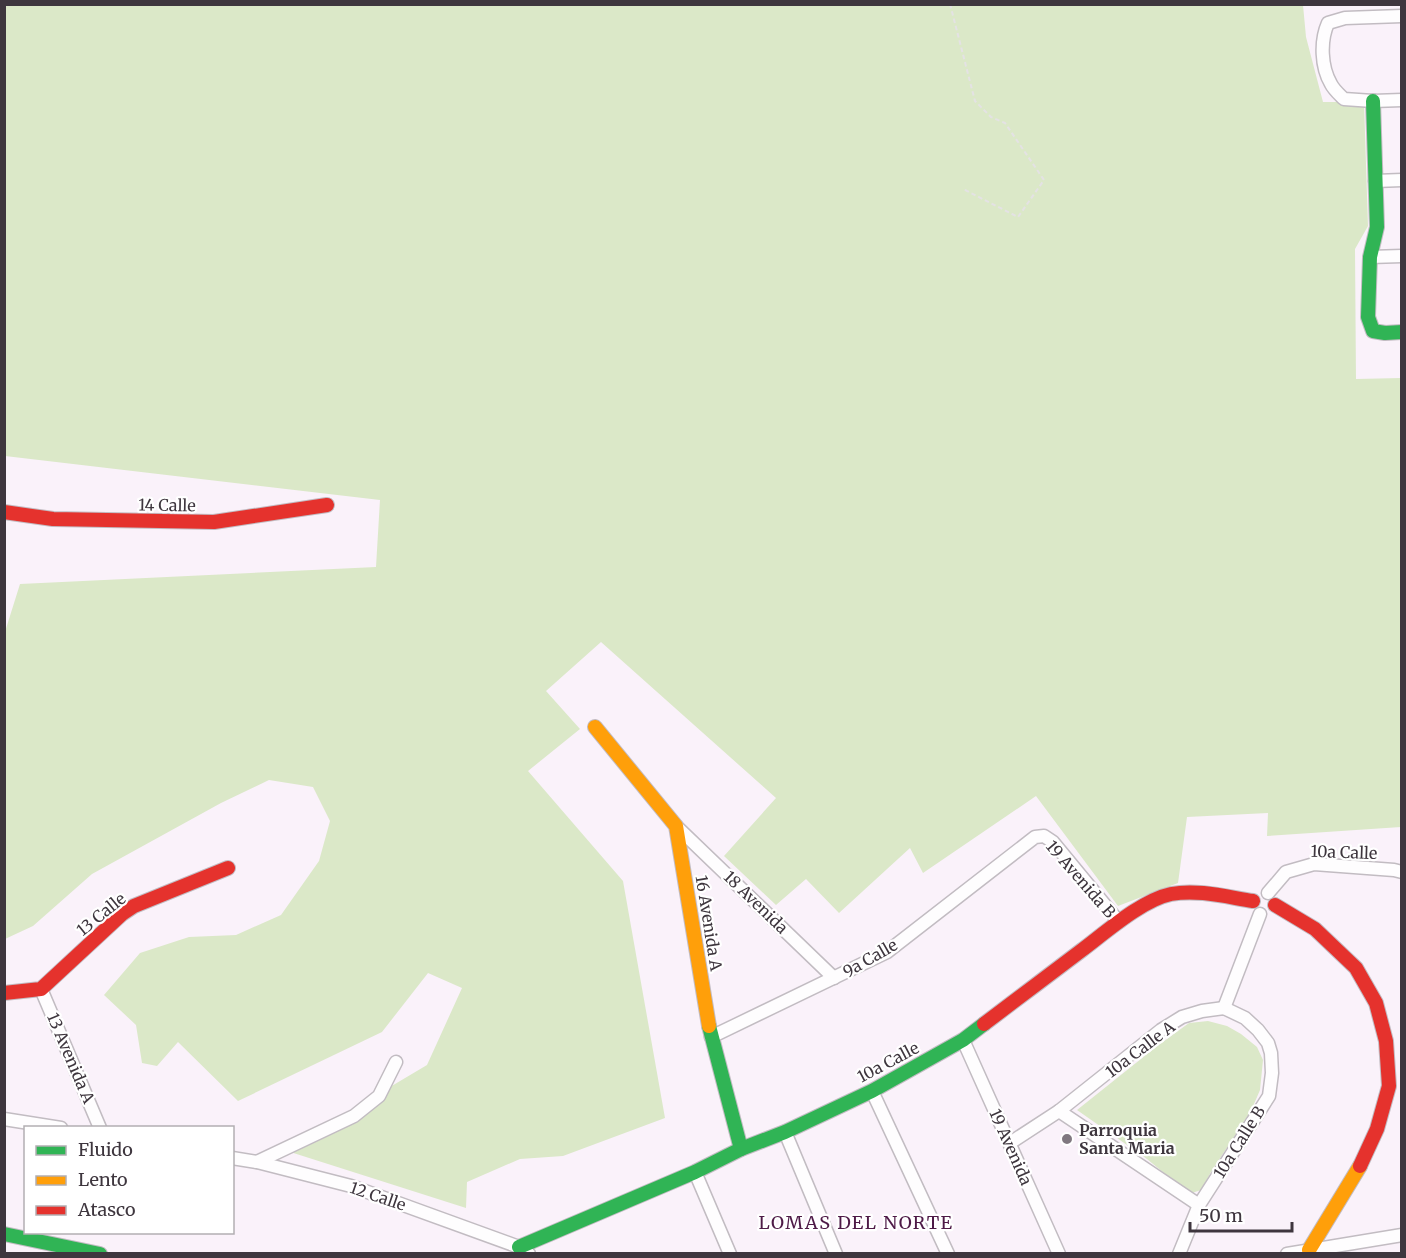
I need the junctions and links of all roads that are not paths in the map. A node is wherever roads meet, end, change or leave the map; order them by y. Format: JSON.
{"nodes":[{"id":1,"x":1401,"y":16,"type":"edge"},
{"id":2,"x":1401,"y":100,"type":"edge"},
{"id":3,"x":1373,"y":101,"type":"junction"},
{"id":4,"x":1401,"y":180,"type":"edge"},
{"id":5,"x":1376,"y":181,"type":"junction"},
{"id":6,"x":1401,"y":256,"type":"edge"},
{"id":7,"x":1370,"y":257,"type":"junction"},
{"id":8,"x":1401,"y":332,"type":"edge"},
{"id":9,"x":327,"y":505,"type":"dead end"},
{"id":10,"x":4,"y":512,"type":"edge"},
{"id":11,"x":595,"y":728,"type":"dead end"},
{"id":12,"x":676,"y":826,"type":"junction"},
{"id":13,"x":1044,"y":836,"type":"joint"},
{"id":14,"x":228,"y":868,"type":"dead end"},
{"id":15,"x":1401,"y":872,"type":"edge"},
{"id":16,"x":1272,"y":899,"type":"junction"},
{"id":17,"x":1253,"y":901,"type":"junction"},
{"id":18,"x":1260,"y":914,"type":"junction"},
{"id":19,"x":1119,"y":922,"type":"junction"},
{"id":20,"x":834,"y":978,"type":"junction"},
{"id":21,"x":41,"y":989,"type":"junction"},
{"id":22,"x":4,"y":993,"type":"edge"},
{"id":23,"x":1224,"y":1008,"type":"junction"},
{"id":24,"x":711,"y":1037,"type":"junction"},
{"id":25,"x":963,"y":1040,"type":"junction"},
{"id":26,"x":396,"y":1062,"type":"dead end"},
{"id":27,"x":1395,"y":1082,"type":"edge"},
{"id":28,"x":872,"y":1091,"type":"junction"},
{"id":29,"x":1059,"y":1111,"type":"junction"},
{"id":30,"x":4,"y":1119,"type":"edge"},
{"id":31,"x":48,"y":1126,"type":"edge"},
{"id":32,"x":99,"y":1126,"type":"edge"},
{"id":33,"x":785,"y":1132,"type":"junction"},
{"id":34,"x":1010,"y":1143,"type":"junction"},
{"id":35,"x":741,"y":1149,"type":"junction"},
{"id":36,"x":234,"y":1158,"type":"edge"},
{"id":37,"x":257,"y":1162,"type":"junction"},
{"id":38,"x":695,"y":1172,"type":"junction"},
{"id":39,"x":1200,"y":1205,"type":"junction"},
{"id":40,"x":4,"y":1234,"type":"edge"},
{"id":41,"x":1401,"y":1235,"type":"edge"},
{"id":42,"x":524,"y":1250,"type":"edge"},
{"id":43,"x":1309,"y":1250,"type":"junction"},
{"id":44,"x":100,"y":1254,"type":"edge"},
{"id":45,"x":730,"y":1254,"type":"edge"},
{"id":46,"x":836,"y":1254,"type":"edge"},
{"id":47,"x":948,"y":1254,"type":"edge"},
{"id":48,"x":1059,"y":1254,"type":"edge"},
{"id":49,"x":1179,"y":1254,"type":"edge"},
{"id":50,"x":1287,"y":1254,"type":"edge"}],
"edges":[{"from":1,"to":3,"type":"street"},
{"from":2,"to":3,"type":"street"},
{"from":3,"to":5,"type":"street"},
{"from":4,"to":5,"type":"street"},
{"from":5,"to":7,"type":"street"},
{"from":6,"to":7,"type":"street"},
{"from":7,"to":8,"type":"street"},
{"from":9,"to":10,"type":"street","name":"14 Calle"},
{"from":11,"to":12,"type":"street"},
{"from":12,"to":20,"type":"street","name":"18 Avenida"},
{"from":12,"to":24,"type":"street","name":"16 Avenida A"},
{"from":13,"to":19,"type":"street","name":"19 Avenida B"},
{"from":13,"to":20,"type":"street","name":"9a Calle"},
{"from":14,"to":21,"type":"street","name":"13 Calle"},
{"from":15,"to":16,"type":"street","name":"10a Calle"},
{"from":16,"to":17,"type":"street"},
{"from":16,"to":18,"type":"street"},
{"from":16,"to":27,"type":"street"},
{"from":17,"to":18,"type":"street"},
{"from":17,"to":19,"type":"street","name":"10a Calle"},
{"from":18,"to":23,"type":"street"},
{"from":19,"to":25,"type":"street","name":"10a Calle"},
{"from":20,"to":24,"type":"street","name":"9a Calle"},
{"from":21,"to":22,"type":"street"},
{"from":21,"to":32,"type":"street","name":"13 Avenida A"},
{"from":23,"to":29,"type":"street","name":"10a Calle A"},
{"from":23,"to":39,"type":"street","name":"10a Calle B"},
{"from":24,"to":35,"type":"street","name":"16 Avenida A"},
{"from":25,"to":28,"type":"street","name":"10a Calle"},
{"from":25,"to":34,"type":"street","name":"19 Avenida"},
{"from":26,"to":37,"type":"street"},
{"from":27,"to":43,"type":"street"},
{"from":28,"to":33,"type":"street","name":"10a Calle"},
{"from":28,"to":47,"type":"street"},
{"from":29,"to":34,"type":"street","name":"10a Calle A"},
{"from":29,"to":39,"type":"street"},
{"from":30,"to":31,"type":"street"},
{"from":33,"to":35,"type":"street","name":"10a Calle"},
{"from":33,"to":46,"type":"street"},
{"from":34,"to":48,"type":"street","name":"19 Avenida"},
{"from":35,"to":38,"type":"street","name":"10a Calle"},
{"from":36,"to":37,"type":"street","name":"12 Calle"},
{"from":37,"to":42,"type":"street","name":"12 Calle"},
{"from":38,"to":42,"type":"street","name":"10a Calle"},
{"from":38,"to":45,"type":"street"},
{"from":39,"to":49,"type":"street","name":"10a Calle B"},
{"from":40,"to":44,"type":"street"},
{"from":41,"to":43,"type":"street"},
{"from":43,"to":50,"type":"street"}]}
